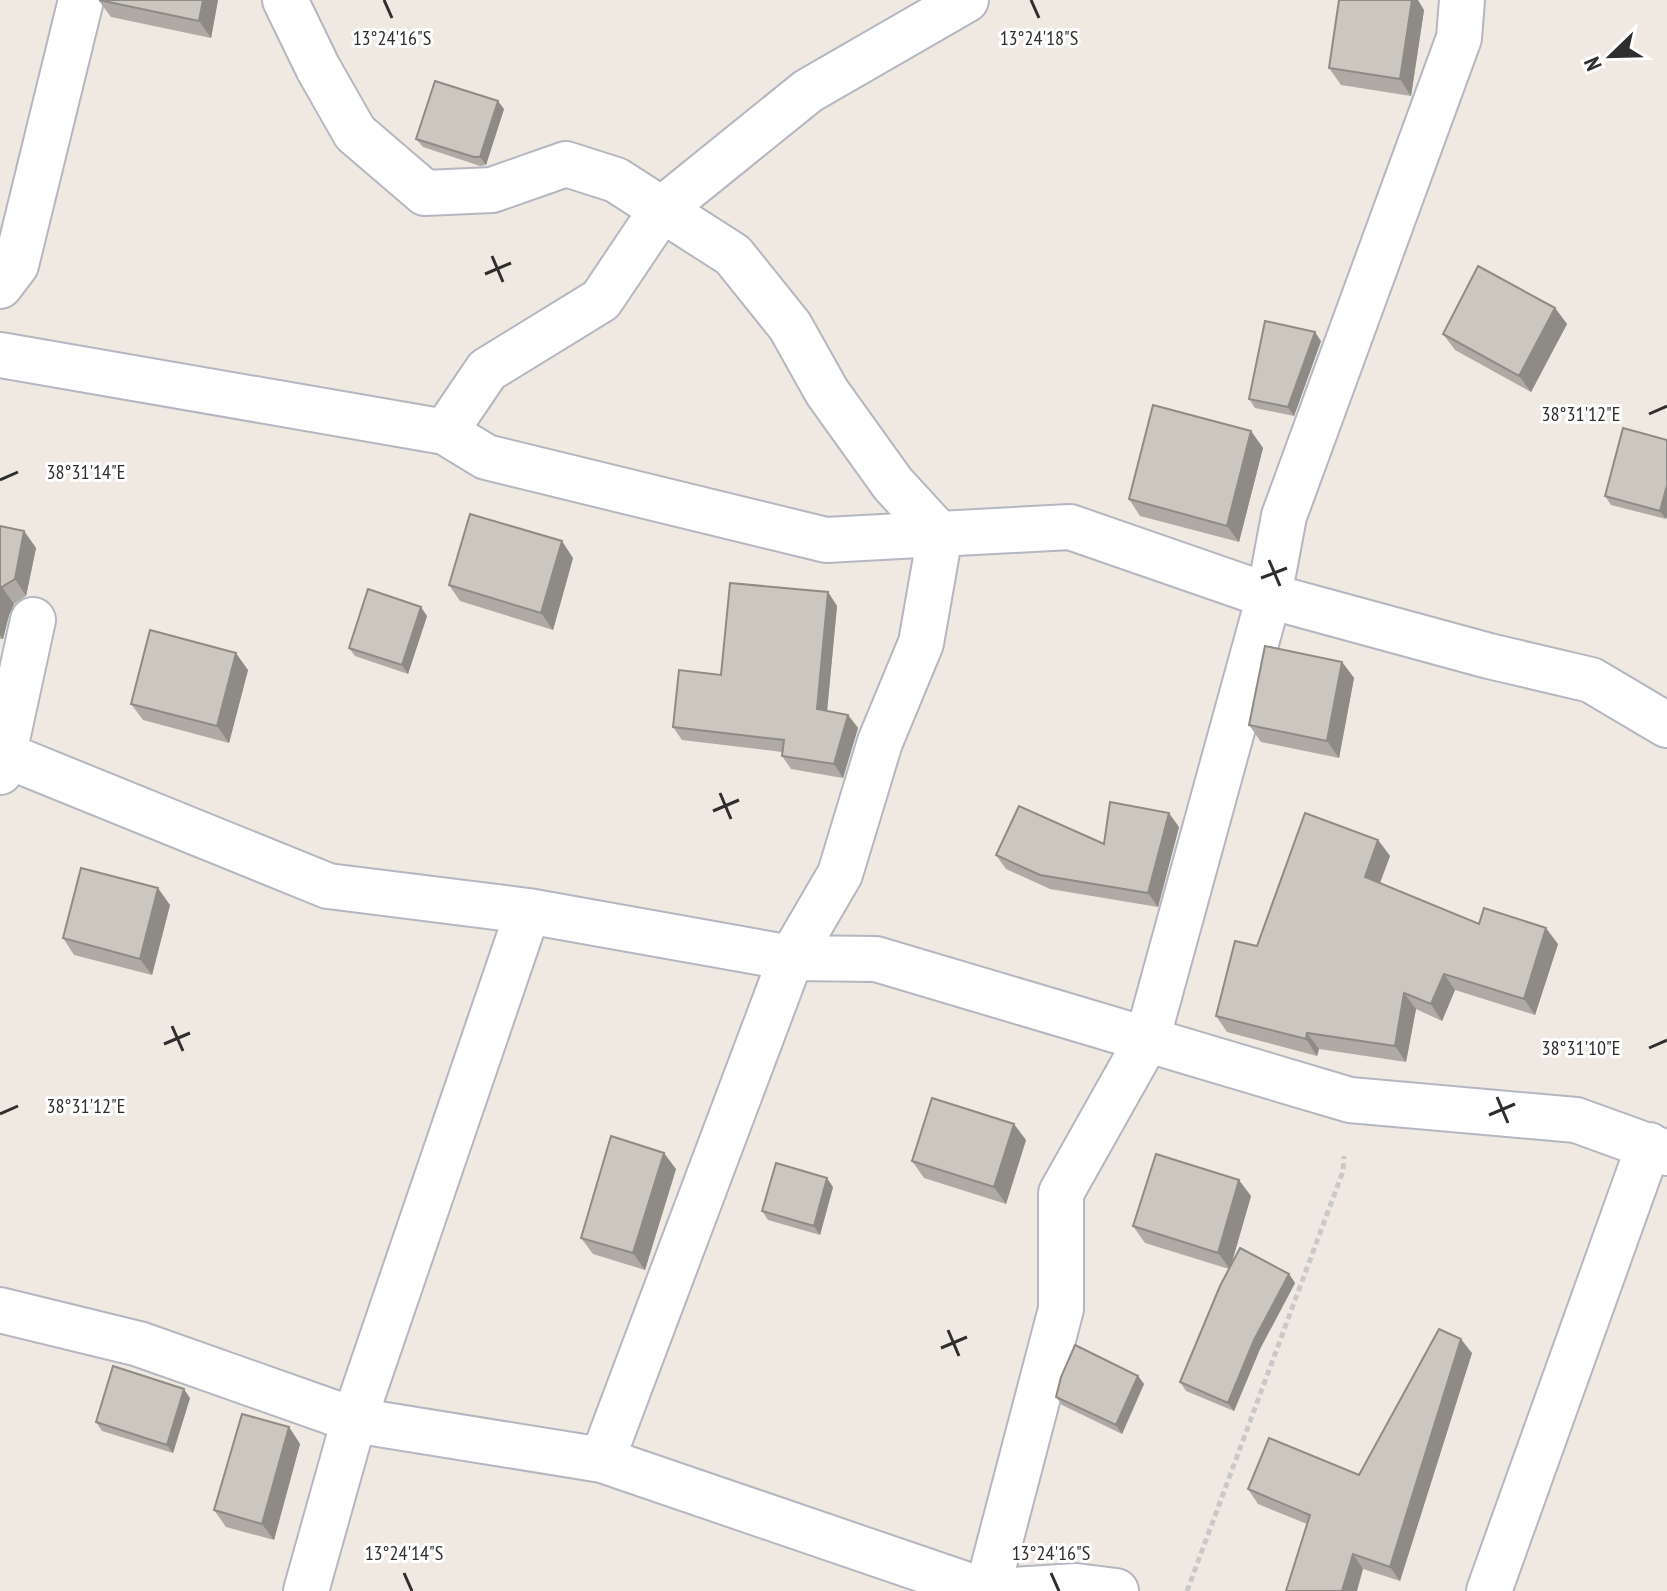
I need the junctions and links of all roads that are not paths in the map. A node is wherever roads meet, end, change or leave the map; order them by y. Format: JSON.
{"nodes":[{"id":1,"x":81,"y":0,"type":"edge"},
{"id":2,"x":285,"y":0,"type":"edge"},
{"id":3,"x":966,"y":0,"type":"edge"},
{"id":4,"x":1462,"y":0,"type":"edge"},
{"id":5,"x":662,"y":209,"type":"junction"},
{"id":6,"x":0,"y":286,"type":"edge"},
{"id":7,"x":0,"y":355,"type":"edge"},
{"id":8,"x":445,"y":432,"type":"junction"},
{"id":9,"x":940,"y":535,"type":"junction"},
{"id":10,"x":1269,"y":596,"type":"junction"},
{"id":11,"x":33,"y":620,"type":"dead end"},
{"id":12,"x":1667,"y":725,"type":"edge"},
{"id":13,"x":1,"y":760,"type":"edge"},
{"id":14,"x":528,"y":911,"type":"junction"},
{"id":15,"x":791,"y":958,"type":"junction"},
{"id":16,"x":1147,"y":1040,"type":"junction"},
{"id":17,"x":1658,"y":1149,"type":"edge"},
{"id":18,"x":0,"y":1310,"type":"edge"},
{"id":19,"x":354,"y":1420,"type":"junction"},
{"id":20,"x":602,"y":1460,"type":"junction"},
{"id":21,"x":306,"y":1591,"type":"edge"},
{"id":22,"x":986,"y":1591,"type":"edge"},
{"id":23,"x":997,"y":1591,"type":"edge"},
{"id":24,"x":1116,"y":1591,"type":"edge"},
{"id":25,"x":1489,"y":1591,"type":"edge"}],
"edges":[{"from":1,"to":6,"type":"street"},
{"from":2,"to":5,"type":"street"},
{"from":3,"to":5,"type":"street"},
{"from":4,"to":10,"type":"street"},
{"from":5,"to":8,"type":"street"},
{"from":5,"to":9,"type":"street"},
{"from":7,"to":8,"type":"street"},
{"from":8,"to":9,"type":"street"},
{"from":9,"to":10,"type":"street"},
{"from":9,"to":15,"type":"street"},
{"from":10,"to":12,"type":"street"},
{"from":10,"to":16,"type":"street"},
{"from":11,"to":13,"type":"street"},
{"from":13,"to":14,"type":"street"},
{"from":14,"to":15,"type":"street"},
{"from":14,"to":19,"type":"street"},
{"from":15,"to":16,"type":"street"},
{"from":15,"to":20,"type":"street"},
{"from":16,"to":17,"type":"street"},
{"from":16,"to":22,"type":"street"},
{"from":17,"to":25,"type":"street"},
{"from":18,"to":19,"type":"street"},
{"from":19,"to":20,"type":"street"},
{"from":19,"to":21,"type":"street"},
{"from":20,"to":22,"type":"street"},
{"from":23,"to":24,"type":"street"}]}
